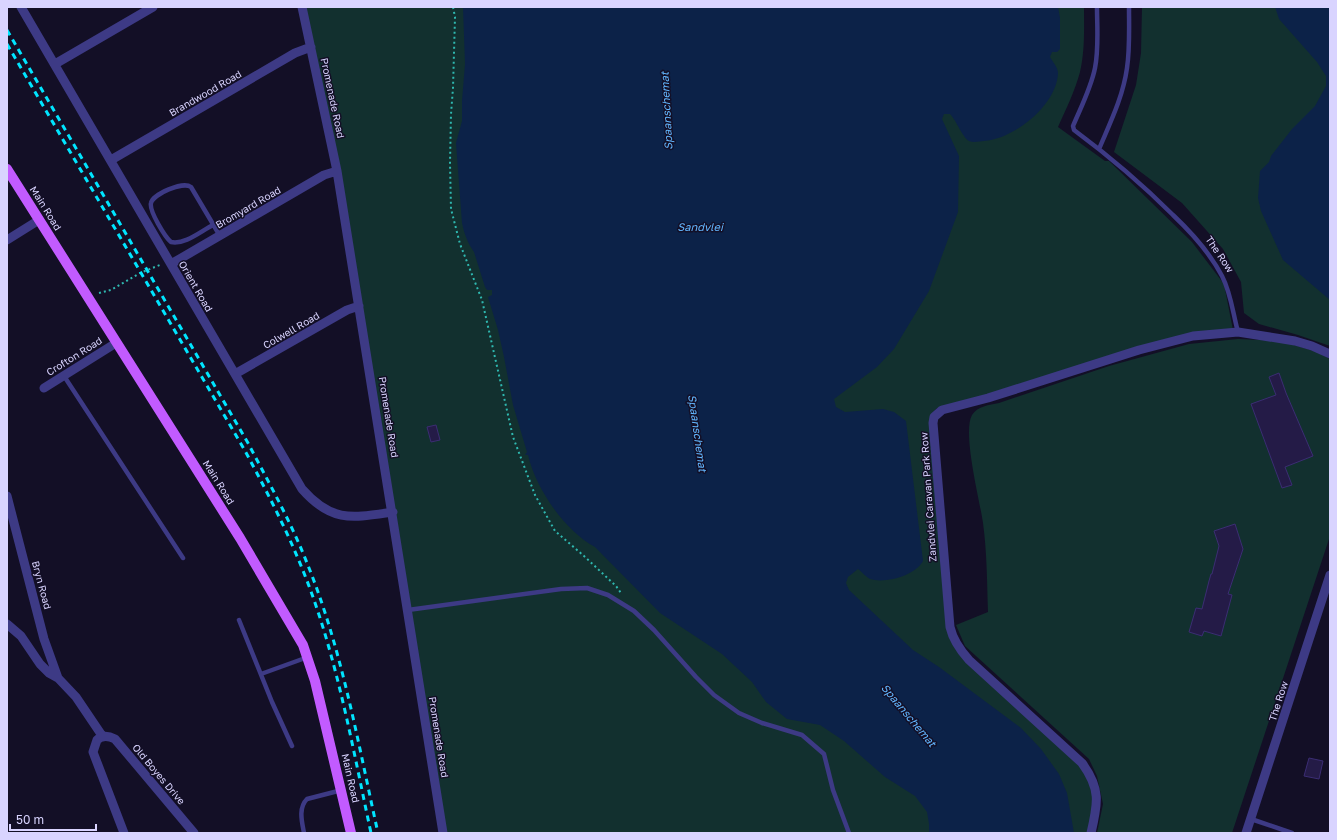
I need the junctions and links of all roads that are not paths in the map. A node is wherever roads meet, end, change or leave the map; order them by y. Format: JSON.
{"nodes":[{"id":1,"x":22,"y":7,"type":"edge"},
{"id":2,"x":153,"y":7,"type":"edge"},
{"id":3,"x":302,"y":7,"type":"edge"},
{"id":4,"x":1097,"y":7,"type":"edge"},
{"id":5,"x":1128,"y":7,"type":"edge"},
{"id":6,"x":311,"y":47,"type":"junction"},
{"id":7,"x":55,"y":64,"type":"junction"},
{"id":8,"x":1099,"y":149,"type":"junction"},
{"id":9,"x":111,"y":160,"type":"junction"},
{"id":10,"x":7,"y":169,"type":"edge"},
{"id":11,"x":337,"y":171,"type":"junction"},
{"id":12,"x":39,"y":220,"type":"junction"},
{"id":13,"x":213,"y":225,"type":"junction"},
{"id":14,"x":220,"y":236,"type":"junction"},
{"id":15,"x":7,"y":240,"type":"edge"},
{"id":16,"x":169,"y":262,"type":"junction"},
{"id":17,"x":359,"y":306,"type":"junction"},
{"id":18,"x":1238,"y":332,"type":"junction"},
{"id":19,"x":116,"y":343,"type":"junction"},
{"id":20,"x":1330,"y":354,"type":"edge"},
{"id":21,"x":235,"y":374,"type":"junction"},
{"id":22,"x":64,"y":376,"type":"junction"},
{"id":23,"x":44,"y":388,"type":"dead end"},
{"id":24,"x":7,"y":496,"type":"edge"},
{"id":25,"x":392,"y":512,"type":"junction"},
{"id":26,"x":182,"y":558,"type":"dead end"},
{"id":27,"x":1330,"y":575,"type":"edge"},
{"id":28,"x":1319,"y":608,"type":"junction"},
{"id":29,"x":1330,"y":608,"type":"edge"},
{"id":30,"x":408,"y":610,"type":"junction"},
{"id":31,"x":240,"y":620,"type":"dead end"},
{"id":32,"x":7,"y":624,"type":"edge"},
{"id":33,"x":308,"y":657,"type":"junction"},
{"id":34,"x":261,"y":674,"type":"junction"},
{"id":35,"x":58,"y":678,"type":"junction"},
{"id":36,"x":103,"y":737,"type":"junction"},
{"id":37,"x":292,"y":746,"type":"dead end"},
{"id":38,"x":342,"y":790,"type":"junction"},
{"id":39,"x":1251,"y":819,"type":"junction"},
{"id":40,"x":124,"y":833,"type":"edge"},
{"id":41,"x":194,"y":833,"type":"edge"},
{"id":42,"x":304,"y":833,"type":"edge"},
{"id":43,"x":352,"y":833,"type":"edge"},
{"id":44,"x":443,"y":833,"type":"edge"},
{"id":45,"x":849,"y":833,"type":"edge"},
{"id":46,"x":1091,"y":833,"type":"edge"},
{"id":47,"x":1246,"y":833,"type":"edge"},
{"id":48,"x":1292,"y":833,"type":"edge"}],
"edges":[{"from":1,"to":7,"type":"street","name":"Orient Road"},
{"from":2,"to":7,"type":"street"},
{"from":3,"to":6,"type":"street","name":"Promenade Road"},
{"from":4,"to":8,"type":"lane","name":"The Row"},
{"from":5,"to":8,"type":"lane"},
{"from":6,"to":9,"type":"street","name":"Brandwood Road"},
{"from":6,"to":11,"type":"street","name":"Promenade Road"},
{"from":7,"to":9,"type":"street","name":"Orient Road"},
{"from":8,"to":18,"type":"lane","name":"The Row"},
{"from":9,"to":16,"type":"street","name":"Orient Road"},
{"from":10,"to":12,"type":"main road","name":"Main Road"},
{"from":11,"to":14,"type":"street","name":"Bromyard Road"},
{"from":11,"to":17,"type":"street","name":"Promenade Road"},
{"from":12,"to":15,"type":"street"},
{"from":12,"to":19,"type":"main road","name":"Main Road"},
{"from":13,"to":13,"type":"lane"},
{"from":13,"to":14,"type":"lane"},
{"from":14,"to":16,"type":"street","name":"Bromyard Road"},
{"from":16,"to":21,"type":"street","name":"Orient Road"},
{"from":17,"to":21,"type":"street","name":"Colwell Road"},
{"from":17,"to":25,"type":"street","name":"Promenade Road"},
{"from":18,"to":20,"type":"street"},
{"from":18,"to":46,"type":"street","name":"Zandvlei Caravan Park Row"},
{"from":19,"to":22,"type":"street","name":"Crofton Road"},
{"from":19,"to":33,"type":"main road","name":"Main Road"},
{"from":21,"to":25,"type":"street","name":"Orient Road"},
{"from":22,"to":23,"type":"street","name":"Crofton Road"},
{"from":22,"to":26,"type":"lane"},
{"from":24,"to":35,"type":"street","name":"Bryn Road"},
{"from":25,"to":30,"type":"street","name":"Promenade Road"},
{"from":27,"to":28,"type":"street","name":"The Row"},
{"from":28,"to":29,"type":"street"},
{"from":28,"to":39,"type":"street","name":"The Row"},
{"from":30,"to":44,"type":"street","name":"Promenade Road"},
{"from":30,"to":45,"type":"lane"},
{"from":31,"to":34,"type":"lane"},
{"from":32,"to":35,"type":"street"},
{"from":33,"to":34,"type":"lane"},
{"from":33,"to":38,"type":"main road","name":"Main Road"},
{"from":34,"to":37,"type":"lane"},
{"from":35,"to":36,"type":"street","name":"Old Boyes Drive"},
{"from":36,"to":40,"type":"street"},
{"from":36,"to":41,"type":"street","name":"Old Boyes Drive"},
{"from":38,"to":42,"type":"lane"},
{"from":38,"to":43,"type":"main road","name":"Main Road"},
{"from":39,"to":47,"type":"street","name":"The Row"},
{"from":39,"to":48,"type":"lane"}]}
